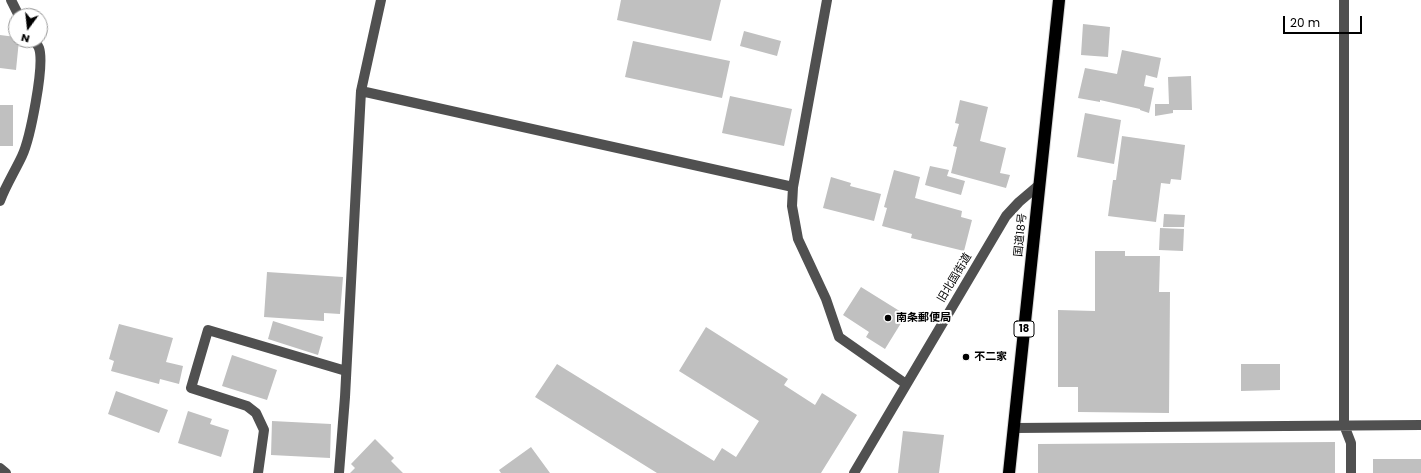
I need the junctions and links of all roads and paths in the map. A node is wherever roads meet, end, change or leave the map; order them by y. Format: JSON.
{"nodes":[{"id":1,"x":382,"y":0,"type":"edge"},
{"id":2,"x":827,"y":0,"type":"edge"},
{"id":3,"x":1059,"y":0,"type":"edge"},
{"id":4,"x":1344,"y":0,"type":"edge"},
{"id":5,"x":38,"y":48,"type":"edge"},
{"id":6,"x":361,"y":91,"type":"junction"},
{"id":7,"x":1039,"y":185,"type":"junction"},
{"id":8,"x":793,"y":187,"type":"junction"},
{"id":9,"x":0,"y":200,"type":"edge"},
{"id":10,"x":346,"y":371,"type":"junction"},
{"id":11,"x":906,"y":384,"type":"junction"},
{"id":12,"x":1344,"y":425,"type":"junction"},
{"id":13,"x":1421,"y":425,"type":"edge"},
{"id":14,"x":1014,"y":428,"type":"junction"},
{"id":15,"x":0,"y":468,"type":"edge"},
{"id":16,"x":6,"y":473,"type":"edge"},
{"id":17,"x":258,"y":473,"type":"edge"},
{"id":18,"x":339,"y":473,"type":"edge"},
{"id":19,"x":854,"y":473,"type":"edge"},
{"id":20,"x":1009,"y":473,"type":"edge"},
{"id":21,"x":1351,"y":473,"type":"edge"}],
"edges":[{"from":1,"to":6,"type":"street"},
{"from":2,"to":8,"type":"street"},
{"from":3,"to":7,"type":"highway","name":"国道18号","number":"18"},
{"from":4,"to":12,"type":"street"},
{"from":5,"to":9,"type":"street"},
{"from":6,"to":8,"type":"street"},
{"from":6,"to":10,"type":"street"},
{"from":7,"to":11,"type":"street","name":"旧北国街道"},
{"from":7,"to":14,"type":"highway","name":"国道18号","number":"18"},
{"from":8,"to":11,"type":"street"},
{"from":10,"to":17,"type":"street"},
{"from":10,"to":18,"type":"street"},
{"from":11,"to":19,"type":"street","name":"旧北国街道"},
{"from":12,"to":13,"type":"street"},
{"from":12,"to":14,"type":"street"},
{"from":12,"to":21,"type":"street"},
{"from":14,"to":20,"type":"highway","name":"国道18号","number":"18"},
{"from":15,"to":16,"type":"street"}]}
